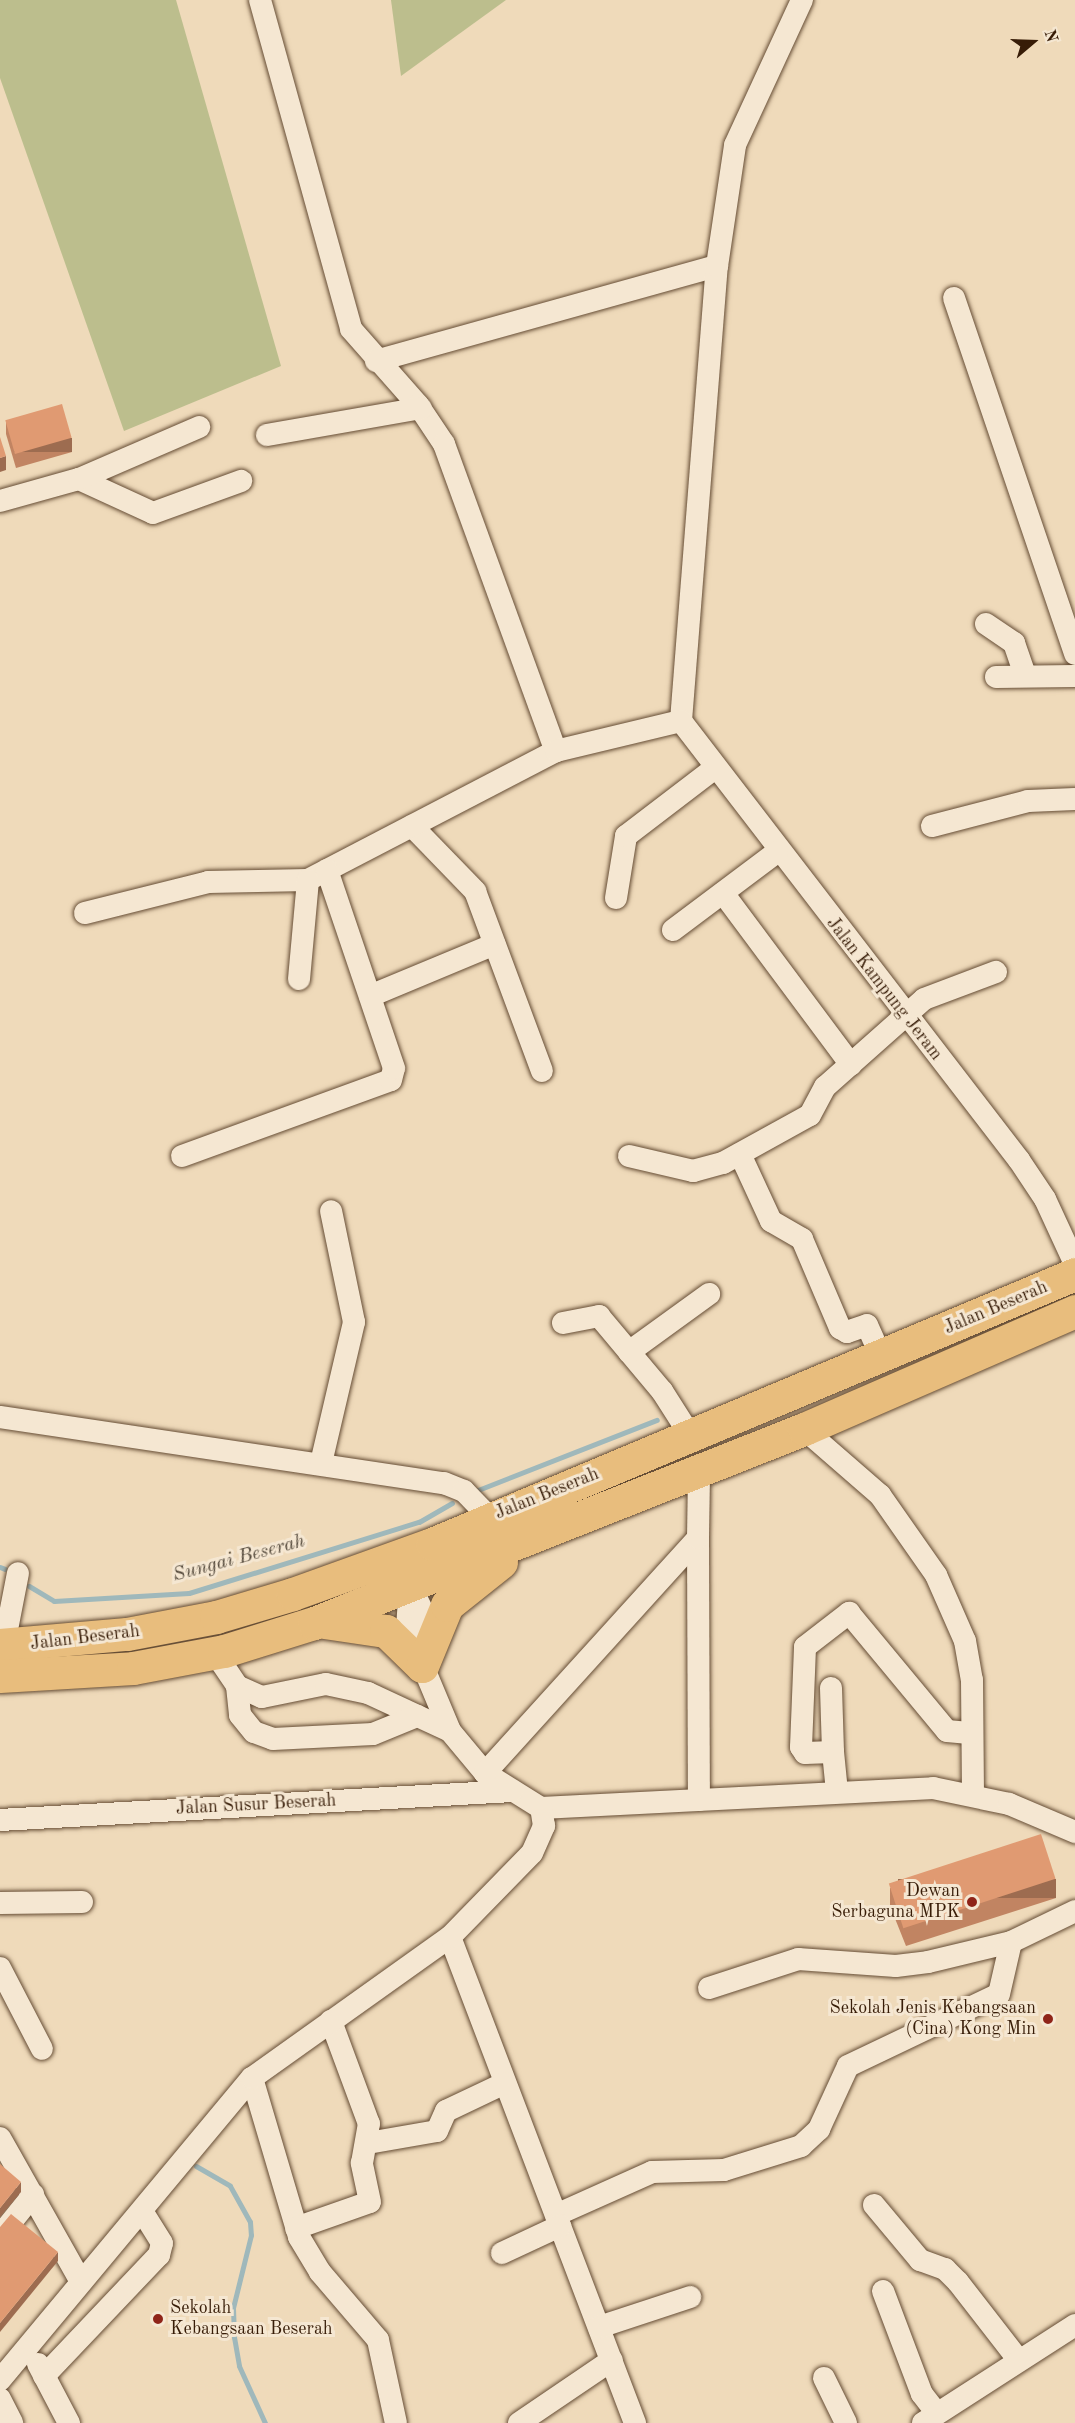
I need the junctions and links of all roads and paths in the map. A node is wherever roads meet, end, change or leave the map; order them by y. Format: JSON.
{"nodes":[{"id":1,"x":260,"y":0,"type":"edge"},
{"id":2,"x":802,"y":0,"type":"edge"},
{"id":3,"x":717,"y":266,"type":"junction"},
{"id":4,"x":954,"y":298,"type":"dead end"},
{"id":5,"x":376,"y":361,"type":"junction"},
{"id":6,"x":421,"y":408,"type":"junction"},
{"id":7,"x":199,"y":427,"type":"dead end"},
{"id":8,"x":267,"y":435,"type":"dead end"},
{"id":9,"x":80,"y":479,"type":"junction"},
{"id":10,"x":241,"y":481,"type":"dead end"},
{"id":11,"x":0,"y":501,"type":"edge"},
{"id":12,"x":986,"y":624,"type":"dead end"},
{"id":13,"x":1075,"y":654,"type":"edge"},
{"id":14,"x":1025,"y":675,"type":"junction"},
{"id":15,"x":996,"y":676,"type":"dead end"},
{"id":16,"x":1075,"y":676,"type":"edge"},
{"id":17,"x":681,"y":721,"type":"junction"},
{"id":18,"x":556,"y":751,"type":"junction"},
{"id":19,"x":715,"y":768,"type":"junction"},
{"id":20,"x":1075,"y":799,"type":"edge"},
{"id":21,"x":932,"y":825,"type":"dead end"},
{"id":22,"x":412,"y":826,"type":"junction"},
{"id":23,"x":777,"y":852,"type":"junction"},
{"id":24,"x":318,"y":875,"type":"junction"},
{"id":25,"x":723,"y":893,"type":"junction"},
{"id":26,"x":616,"y":898,"type":"dead end"},
{"id":27,"x":85,"y":913,"type":"dead end"},
{"id":28,"x":673,"y":930,"type":"dead end"},
{"id":29,"x":495,"y":944,"type":"junction"},
{"id":30,"x":996,"y":972,"type":"dead end"},
{"id":31,"x":299,"y":979,"type":"dead end"},
{"id":32,"x":370,"y":996,"type":"junction"},
{"id":33,"x":904,"y":1016,"type":"junction"},
{"id":34,"x":851,"y":1065,"type":"junction"},
{"id":35,"x":542,"y":1071,"type":"dead end"},
{"id":36,"x":740,"y":1154,"type":"junction"},
{"id":37,"x":182,"y":1156,"type":"dead end"},
{"id":38,"x":629,"y":1156,"type":"dead end"},
{"id":39,"x":331,"y":1211,"type":"dead end"},
{"id":40,"x":1075,"y":1264,"type":"edge"},
{"id":41,"x":1075,"y":1274,"type":"edge"},
{"id":42,"x":709,"y":1294,"type":"dead end"},
{"id":43,"x":1075,"y":1311,"type":"edge"},
{"id":44,"x":564,"y":1323,"type":"dead end"},
{"id":45,"x":629,"y":1352,"type":"junction"},
{"id":46,"x":881,"y":1356,"type":"junction"},
{"id":47,"x":0,"y":1417,"type":"edge"},
{"id":48,"x":804,"y":1429,"type":"junction"},
{"id":49,"x":690,"y":1435,"type":"junction"},
{"id":50,"x":321,"y":1463,"type":"junction"},
{"id":51,"x":699,"y":1472,"type":"junction"},
{"id":52,"x":490,"y":1518,"type":"junction"},
{"id":53,"x":544,"y":1532,"type":"junction"},
{"id":54,"x":698,"y":1538,"type":"junction"},
{"id":55,"x":432,"y":1544,"type":"junction"},
{"id":56,"x":373,"y":1566,"type":"junction"},
{"id":57,"x":18,"y":1572,"type":"dead end"},
{"id":58,"x":410,"y":1585,"type":"junction"},
{"id":59,"x":314,"y":1623,"type":"junction"},
{"id":60,"x":215,"y":1653,"type":"junction"},
{"id":61,"x":1,"y":1655,"type":"edge"},
{"id":62,"x":422,"y":1666,"type":"junction"},
{"id":63,"x":237,"y":1686,"type":"junction"},
{"id":64,"x":831,"y":1688,"type":"dead end"},
{"id":65,"x":417,"y":1716,"type":"junction"},
{"id":66,"x":450,"y":1731,"type":"junction"},
{"id":67,"x":972,"y":1733,"type":"junction"},
{"id":68,"x":833,"y":1752,"type":"junction"},
{"id":69,"x":485,"y":1773,"type":"junction"},
{"id":70,"x":512,"y":1791,"type":"junction"},
{"id":71,"x":837,"y":1792,"type":"junction"},
{"id":72,"x":973,"y":1794,"type":"junction"},
{"id":73,"x":699,"y":1800,"type":"junction"},
{"id":74,"x":542,"y":1808,"type":"junction"},
{"id":75,"x":0,"y":1820,"type":"edge"},
{"id":76,"x":1075,"y":1832,"type":"edge"},
{"id":77,"x":82,"y":1902,"type":"dead end"},
{"id":78,"x":0,"y":1903,"type":"edge"},
{"id":79,"x":1075,"y":1911,"type":"edge"},
{"id":80,"x":450,"y":1937,"type":"junction"},
{"id":81,"x":1011,"y":1942,"type":"junction"},
{"id":82,"x":0,"y":1968,"type":"edge"},
{"id":83,"x":708,"y":1988,"type":"dead end"},
{"id":84,"x":331,"y":2021,"type":"junction"},
{"id":85,"x":42,"y":2049,"type":"dead end"},
{"id":86,"x":252,"y":2078,"type":"junction"},
{"id":87,"x":505,"y":2083,"type":"junction"},
{"id":88,"x":0,"y":2138,"type":"edge"},
{"id":89,"x":368,"y":2143,"type":"junction"},
{"id":90,"x":33,"y":2195,"type":"junction"},
{"id":91,"x":874,"y":2205,"type":"dead end"},
{"id":92,"x":143,"y":2212,"type":"junction"},
{"id":93,"x":558,"y":2221,"type":"junction"},
{"id":94,"x":296,"y":2228,"type":"junction"},
{"id":95,"x":0,"y":2236,"type":"edge"},
{"id":96,"x":502,"y":2253,"type":"dead end"},
{"id":97,"x":81,"y":2283,"type":"junction"},
{"id":98,"x":883,"y":2291,"type":"dead end"},
{"id":99,"x":690,"y":2297,"type":"dead end"},
{"id":100,"x":1075,"y":2325,"type":"edge"},
{"id":101,"x":599,"y":2327,"type":"junction"},
{"id":102,"x":27,"y":2348,"type":"junction"},
{"id":103,"x":1017,"y":2358,"type":"junction"},
{"id":104,"x":612,"y":2360,"type":"junction"},
{"id":105,"x":44,"y":2376,"type":"junction"},
{"id":106,"x":824,"y":2378,"type":"dead end"},
{"id":107,"x":0,"y":2380,"type":"edge"},
{"id":108,"x":0,"y":2399,"type":"edge"},
{"id":109,"x":930,"y":2418,"type":"edge"},
{"id":110,"x":12,"y":2423,"type":"edge"},
{"id":111,"x":69,"y":2423,"type":"edge"},
{"id":112,"x":396,"y":2423,"type":"edge"},
{"id":113,"x":519,"y":2423,"type":"edge"},
{"id":114,"x":635,"y":2423,"type":"edge"},
{"id":115,"x":846,"y":2423,"type":"edge"}],
"edges":[{"from":1,"to":5,"type":"street"},
{"from":2,"to":3,"type":"street"},
{"from":3,"to":5,"type":"street"},
{"from":3,"to":17,"type":"street"},
{"from":4,"to":13,"type":"street"},
{"from":5,"to":6,"type":"street"},
{"from":6,"to":8,"type":"street"},
{"from":6,"to":18,"type":"street"},
{"from":7,"to":9,"type":"street"},
{"from":9,"to":10,"type":"street"},
{"from":9,"to":11,"type":"street"},
{"from":12,"to":14,"type":"street"},
{"from":14,"to":15,"type":"street"},
{"from":14,"to":16,"type":"street"},
{"from":17,"to":18,"type":"street"},
{"from":17,"to":19,"type":"street","name":"Jalan Kampung Jeram"},
{"from":18,"to":22,"type":"street"},
{"from":19,"to":23,"type":"street","name":"Jalan Kampung Jeram"},
{"from":19,"to":26,"type":"street"},
{"from":20,"to":21,"type":"street"},
{"from":22,"to":24,"type":"street"},
{"from":22,"to":29,"type":"street"},
{"from":23,"to":25,"type":"street"},
{"from":23,"to":33,"type":"street","name":"Jalan Kampung Jeram"},
{"from":24,"to":27,"type":"street"},
{"from":24,"to":31,"type":"street"},
{"from":24,"to":32,"type":"street"},
{"from":25,"to":28,"type":"street"},
{"from":25,"to":34,"type":"street"},
{"from":29,"to":32,"type":"street"},
{"from":29,"to":35,"type":"street"},
{"from":30,"to":33,"type":"street"},
{"from":32,"to":37,"type":"street"},
{"from":33,"to":34,"type":"street"},
{"from":33,"to":40,"type":"street","name":"Jalan Kampung Jeram"},
{"from":34,"to":36,"type":"street"},
{"from":36,"to":38,"type":"street"},
{"from":36,"to":46,"type":"street"},
{"from":39,"to":50,"type":"street"},
{"from":41,"to":46,"type":"highway","name":"Jalan Beserah"},
{"from":42,"to":45,"type":"street"},
{"from":43,"to":48,"type":"highway","name":"Jalan Beserah"},
{"from":44,"to":45,"type":"street"},
{"from":45,"to":49,"type":"street"},
{"from":46,"to":49,"type":"highway","name":"Jalan Beserah"},
{"from":47,"to":50,"type":"street"},
{"from":48,"to":51,"type":"highway","name":"Jalan Beserah"},
{"from":48,"to":67,"type":"street"},
{"from":49,"to":52,"type":"highway","name":"Jalan Beserah"},
{"from":50,"to":52,"type":"street"},
{"from":51,"to":53,"type":"highway","name":"Jalan Beserah"},
{"from":51,"to":54,"type":"street"},
{"from":52,"to":55,"type":"highway","name":"Jalan Beserah"},
{"from":53,"to":58,"type":"highway","name":"Jalan Beserah"},
{"from":53,"to":62,"type":"highway"},
{"from":54,"to":69,"type":"street"},
{"from":54,"to":73,"type":"street"},
{"from":55,"to":56,"type":"highway","name":"Jalan Beserah"},
{"from":55,"to":58,"type":"highway"},
{"from":56,"to":58,"type":"highway"},
{"from":56,"to":61,"type":"highway","name":"Jalan Beserah"},
{"from":57,"to":61,"type":"street"},
{"from":58,"to":59,"type":"highway","name":"Jalan Beserah"},
{"from":58,"to":62,"type":"street"},
{"from":59,"to":60,"type":"highway","name":"Jalan Beserah"},
{"from":59,"to":62,"type":"highway"},
{"from":60,"to":61,"type":"highway","name":"Jalan Beserah"},
{"from":60,"to":63,"type":"street"},
{"from":62,"to":66,"type":"street"},
{"from":63,"to":65,"type":"street"},
{"from":63,"to":65,"type":"street"},
{"from":64,"to":68,"type":"street"},
{"from":65,"to":66,"type":"street"},
{"from":66,"to":69,"type":"street"},
{"from":67,"to":68,"type":"street"},
{"from":67,"to":72,"type":"street"},
{"from":68,"to":71,"type":"street"},
{"from":69,"to":70,"type":"street"},
{"from":70,"to":74,"type":"street"},
{"from":70,"to":75,"type":"street","name":"Jalan Susur Beserah"},
{"from":71,"to":72,"type":"street"},
{"from":71,"to":73,"type":"street"},
{"from":72,"to":76,"type":"street"},
{"from":73,"to":74,"type":"street"},
{"from":74,"to":80,"type":"street"},
{"from":77,"to":78,"type":"street"},
{"from":79,"to":81,"type":"street"},
{"from":80,"to":84,"type":"street"},
{"from":80,"to":87,"type":"street"},
{"from":81,"to":83,"type":"street"},
{"from":81,"to":93,"type":"street"},
{"from":82,"to":85,"type":"street"},
{"from":84,"to":86,"type":"street"},
{"from":84,"to":89,"type":"street"},
{"from":86,"to":92,"type":"street"},
{"from":86,"to":94,"type":"street"},
{"from":87,"to":89,"type":"street"},
{"from":87,"to":93,"type":"street"},
{"from":88,"to":90,"type":"street"},
{"from":89,"to":94,"type":"street"},
{"from":90,"to":95,"type":"street"},
{"from":90,"to":97,"type":"street"},
{"from":91,"to":103,"type":"street"},
{"from":92,"to":97,"type":"street"},
{"from":92,"to":105,"type":"street"},
{"from":93,"to":96,"type":"street"},
{"from":93,"to":101,"type":"street"},
{"from":94,"to":112,"type":"street"},
{"from":97,"to":102,"type":"street"},
{"from":98,"to":109,"type":"street"},
{"from":99,"to":101,"type":"street"},
{"from":100,"to":103,"type":"street"},
{"from":101,"to":104,"type":"street"},
{"from":102,"to":105,"type":"street"},
{"from":102,"to":107,"type":"street"},
{"from":103,"to":109,"type":"street"},
{"from":104,"to":113,"type":"street"},
{"from":104,"to":114,"type":"street"},
{"from":105,"to":111,"type":"street"},
{"from":106,"to":115,"type":"street"},
{"from":108,"to":110,"type":"street"}]}
